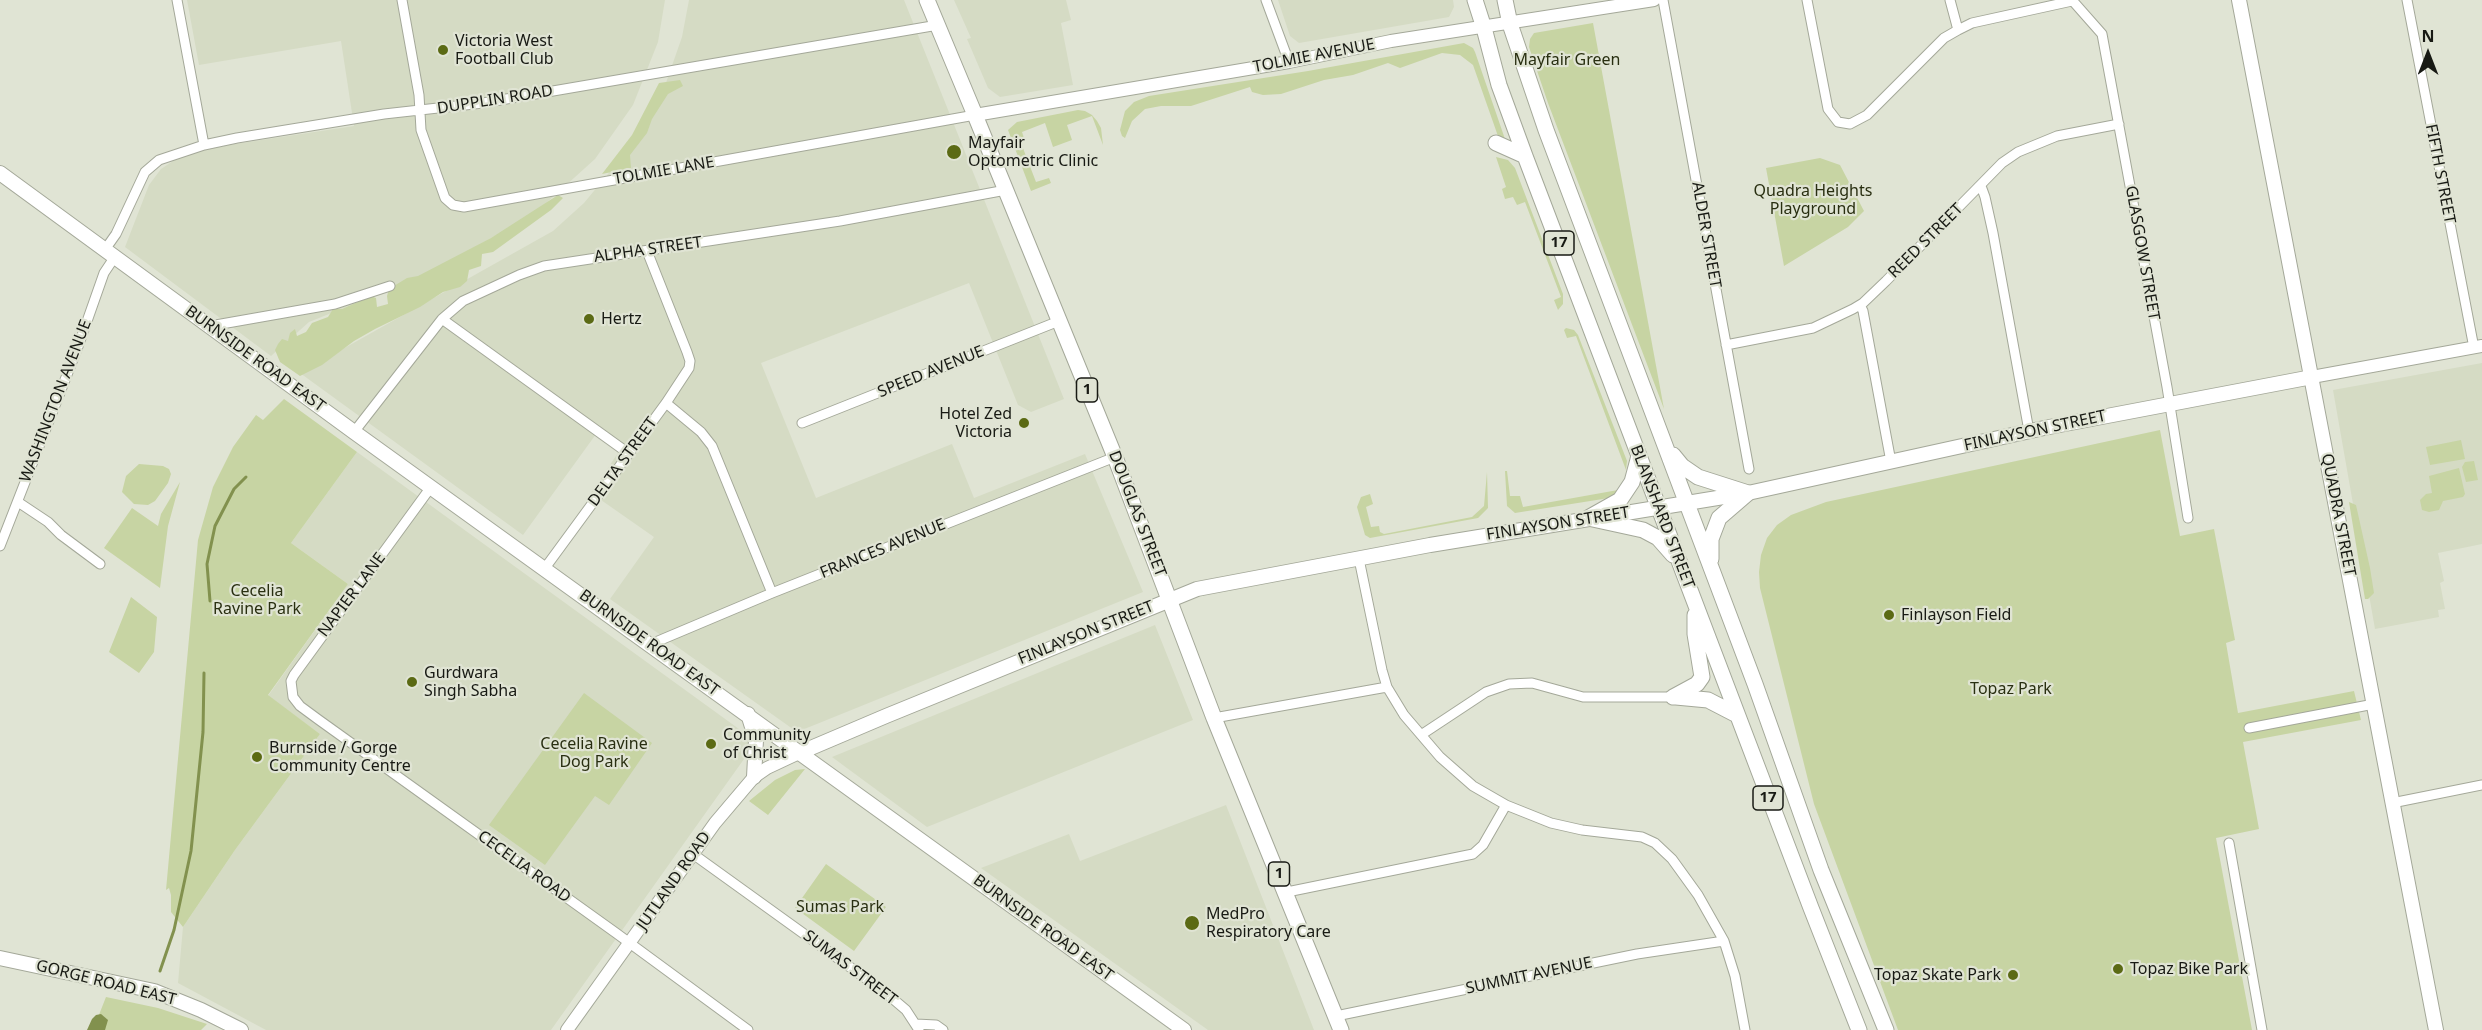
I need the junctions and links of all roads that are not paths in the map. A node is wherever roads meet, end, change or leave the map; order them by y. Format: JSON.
{"nodes":[{"id":1,"x":177,"y":0,"type":"edge"},
{"id":2,"x":402,"y":0,"type":"edge"},
{"id":3,"x":927,"y":0,"type":"edge"},
{"id":4,"x":1266,"y":0,"type":"edge"},
{"id":5,"x":1475,"y":0,"type":"edge"},
{"id":6,"x":1504,"y":0,"type":"edge"},
{"id":7,"x":1654,"y":0,"type":"edge"},
{"id":8,"x":1663,"y":0,"type":"edge"},
{"id":9,"x":1807,"y":0,"type":"edge"},
{"id":10,"x":1950,"y":0,"type":"edge"},
{"id":11,"x":2072,"y":0,"type":"edge"},
{"id":12,"x":2239,"y":0,"type":"edge"},
{"id":13,"x":2407,"y":0,"type":"edge"},
{"id":14,"x":1510,"y":24,"type":"junction"},
{"id":15,"x":938,"y":25,"type":"junction"},
{"id":16,"x":1484,"y":28,"type":"junction"},
{"id":17,"x":1958,"y":30,"type":"junction"},
{"id":18,"x":1289,"y":62,"type":"junction"},
{"id":19,"x":420,"y":110,"type":"junction"},
{"id":20,"x":975,"y":115,"type":"junction"},
{"id":21,"x":2119,"y":124,"type":"junction"},
{"id":22,"x":1496,"y":143,"type":"dead end"},
{"id":23,"x":204,"y":145,"type":"junction"},
{"id":24,"x":1525,"y":156,"type":"junction"},
{"id":25,"x":0,"y":173,"type":"edge"},
{"id":26,"x":1981,"y":186,"type":"junction"},
{"id":27,"x":1006,"y":190,"type":"junction"},
{"id":28,"x":646,"y":251,"type":"junction"},
{"id":29,"x":109,"y":254,"type":"junction"},
{"id":30,"x":390,"y":286,"type":"dead end"},
{"id":31,"x":1860,"y":305,"type":"junction"},
{"id":32,"x":442,"y":320,"type":"junction"},
{"id":33,"x":1059,"y":321,"type":"junction"},
{"id":34,"x":210,"y":326,"type":"junction"},
{"id":35,"x":1726,"y":345,"type":"junction"},
{"id":36,"x":2478,"y":347,"type":"edge"},
{"id":37,"x":2312,"y":377,"type":"junction"},
{"id":38,"x":666,"y":403,"type":"junction"},
{"id":39,"x":2170,"y":403,"type":"junction"},
{"id":40,"x":802,"y":423,"type":"dead end"},
{"id":41,"x":2029,"y":431,"type":"junction"},
{"id":42,"x":354,"y":432,"type":"junction"},
{"id":43,"x":1666,"y":446,"type":"junction"},
{"id":44,"x":628,"y":453,"type":"junction"},
{"id":45,"x":1639,"y":456,"type":"junction"},
{"id":46,"x":1115,"y":458,"type":"junction"},
{"id":47,"x":1891,"y":462,"type":"junction"},
{"id":48,"x":1749,"y":469,"type":"dead end"},
{"id":49,"x":431,"y":487,"type":"junction"},
{"id":50,"x":1748,"y":493,"type":"junction"},
{"id":51,"x":18,"y":502,"type":"junction"},
{"id":52,"x":1687,"y":504,"type":"junction"},
{"id":53,"x":1659,"y":508,"type":"junction"},
{"id":54,"x":1588,"y":518,"type":"junction"},
{"id":55,"x":2188,"y":518,"type":"dead end"},
{"id":56,"x":0,"y":546,"type":"edge"},
{"id":57,"x":1359,"y":559,"type":"junction"},
{"id":58,"x":100,"y":564,"type":"dead end"},
{"id":59,"x":1680,"y":564,"type":"junction"},
{"id":60,"x":1711,"y":567,"type":"junction"},
{"id":61,"x":545,"y":568,"type":"junction"},
{"id":62,"x":772,"y":593,"type":"junction"},
{"id":63,"x":1169,"y":599,"type":"junction"},
{"id":64,"x":1695,"y":606,"type":"junction"},
{"id":65,"x":651,"y":644,"type":"junction"},
{"id":66,"x":1387,"y":687,"type":"junction"},
{"id":67,"x":1673,"y":697,"type":"junction"},
{"id":68,"x":2374,"y":704,"type":"junction"},
{"id":69,"x":300,"y":706,"type":"joint"},
{"id":70,"x":748,"y":714,"type":"junction"},
{"id":71,"x":1737,"y":715,"type":"junction"},
{"id":72,"x":1214,"y":718,"type":"junction"},
{"id":73,"x":2249,"y":728,"type":"dead end"},
{"id":74,"x":1421,"y":735,"type":"junction"},
{"id":75,"x":800,"y":753,"type":"junction"},
{"id":76,"x":754,"y":777,"type":"junction"},
{"id":77,"x":2482,"y":785,"type":"edge"},
{"id":78,"x":2392,"y":803,"type":"junction"},
{"id":79,"x":1506,"y":805,"type":"junction"},
{"id":80,"x":2229,"y":843,"type":"dead end"},
{"id":81,"x":693,"y":854,"type":"junction"},
{"id":82,"x":1287,"y":892,"type":"junction"},
{"id":83,"x":1724,"y":941,"type":"junction"},
{"id":84,"x":630,"y":944,"type":"junction"},
{"id":85,"x":0,"y":958,"type":"edge"},
{"id":86,"x":1338,"y":1023,"type":"edge"},
{"id":87,"x":917,"y":1027,"type":"edge"},
{"id":88,"x":1179,"y":1029,"type":"edge"},
{"id":89,"x":241,"y":1030,"type":"edge"},
{"id":90,"x":567,"y":1030,"type":"edge"},
{"id":91,"x":748,"y":1030,"type":"edge"},
{"id":92,"x":943,"y":1030,"type":"edge"},
{"id":93,"x":1745,"y":1030,"type":"edge"},
{"id":94,"x":1859,"y":1030,"type":"edge"},
{"id":95,"x":1886,"y":1030,"type":"edge"},
{"id":96,"x":2262,"y":1030,"type":"edge"},
{"id":97,"x":2436,"y":1030,"type":"edge"}],
"edges":[{"from":1,"to":23,"type":"street"},
{"from":2,"to":19,"type":"street","name":"TOLMIE LANE"},
{"from":3,"to":15,"type":"main road","name":"DOUGLAS STREET","number":"1"},
{"from":4,"to":18,"type":"street"},
{"from":5,"to":16,"type":"main road","name":"BLANSHARD STREET","number":"17"},
{"from":6,"to":14,"type":"main road","name":"BLANSHARD STREET","number":"17"},
{"from":7,"to":14,"type":"street","name":"TOLMIE AVENUE"},
{"from":8,"to":35,"type":"street","name":"ALDER STREET"},
{"from":9,"to":17,"type":"street"},
{"from":10,"to":17,"type":"street"},
{"from":11,"to":17,"type":"street"},
{"from":11,"to":21,"type":"street","name":"GLASGOW STREET"},
{"from":12,"to":37,"type":"main road","name":"QUADRA STREET"},
{"from":13,"to":36,"type":"street","name":"FIFTH STREET"},
{"from":14,"to":16,"type":"street","name":"TOLMIE AVENUE"},
{"from":14,"to":43,"type":"main road","name":"BLANSHARD STREET","number":"17"},
{"from":15,"to":19,"type":"street","name":"DUPPLIN ROAD"},
{"from":15,"to":20,"type":"main road","name":"DOUGLAS STREET","number":"1"},
{"from":16,"to":18,"type":"street","name":"TOLMIE AVENUE"},
{"from":16,"to":24,"type":"main road","name":"BLANSHARD STREET","number":"17"},
{"from":18,"to":20,"type":"street","name":"TOLMIE AVENUE"},
{"from":19,"to":20,"type":"street","name":"TOLMIE LANE"},
{"from":19,"to":23,"type":"street","name":"DUPPLIN ROAD"},
{"from":20,"to":27,"type":"main road","name":"DOUGLAS STREET","number":"1"},
{"from":21,"to":26,"type":"street","name":"REED STREET"},
{"from":21,"to":39,"type":"street","name":"GLASGOW STREET"},
{"from":22,"to":24,"type":"main road"},
{"from":23,"to":29,"type":"street","name":"DUPPLIN ROAD"},
{"from":24,"to":45,"type":"main road","name":"BLANSHARD STREET","number":"17"},
{"from":25,"to":29,"type":"main road","name":"BURNSIDE ROAD EAST"},
{"from":26,"to":31,"type":"street","name":"REED STREET"},
{"from":26,"to":41,"type":"street"},
{"from":27,"to":28,"type":"street","name":"ALPHA STREET"},
{"from":27,"to":33,"type":"main road","name":"DOUGLAS STREET","number":"1"},
{"from":28,"to":32,"type":"street","name":"ALPHA STREET"},
{"from":28,"to":38,"type":"street","name":"DELTA STREET"},
{"from":29,"to":34,"type":"main road","name":"BURNSIDE ROAD EAST"},
{"from":29,"to":51,"type":"street","name":"WASHINGTON AVENUE"},
{"from":30,"to":34,"type":"street"},
{"from":31,"to":35,"type":"street","name":"REED STREET"},
{"from":31,"to":47,"type":"street"},
{"from":32,"to":42,"type":"street","name":"ALPHA STREET"},
{"from":32,"to":44,"type":"street"},
{"from":33,"to":40,"type":"street","name":"SPEED AVENUE"},
{"from":33,"to":46,"type":"main road","name":"DOUGLAS STREET","number":"1"},
{"from":34,"to":42,"type":"main road","name":"BURNSIDE ROAD EAST"},
{"from":35,"to":48,"type":"street","name":"ALDER STREET"},
{"from":36,"to":37,"type":"street","name":"FINLAYSON STREET"},
{"from":37,"to":39,"type":"main road","name":"FINLAYSON STREET"},
{"from":37,"to":68,"type":"main road","name":"QUADRA STREET"},
{"from":38,"to":44,"type":"street","name":"DELTA STREET"},
{"from":38,"to":62,"type":"street"},
{"from":39,"to":41,"type":"main road","name":"FINLAYSON STREET"},
{"from":39,"to":55,"type":"street","name":"GLASGOW STREET"},
{"from":41,"to":47,"type":"main road","name":"FINLAYSON STREET"},
{"from":42,"to":49,"type":"main road","name":"BURNSIDE ROAD EAST"},
{"from":43,"to":50,"type":"main road"},
{"from":43,"to":52,"type":"main road","name":"BLANSHARD STREET","number":"17"},
{"from":44,"to":61,"type":"street","name":"DELTA STREET"},
{"from":45,"to":53,"type":"main road","name":"BLANSHARD STREET","number":"17"},
{"from":45,"to":54,"type":"main road"},
{"from":46,"to":62,"type":"street","name":"FRANCES AVENUE"},
{"from":46,"to":63,"type":"main road","name":"DOUGLAS STREET","number":"1"},
{"from":47,"to":50,"type":"main road","name":"FINLAYSON STREET"},
{"from":49,"to":61,"type":"main road","name":"BURNSIDE ROAD EAST"},
{"from":49,"to":69,"type":"street","name":"NAPIER LANE"},
{"from":50,"to":52,"type":"main road","name":"FINLAYSON STREET"},
{"from":50,"to":60,"type":"main road"},
{"from":51,"to":56,"type":"street","name":"WASHINGTON AVENUE"},
{"from":51,"to":58,"type":"street"},
{"from":52,"to":53,"type":"main road","name":"FINLAYSON STREET"},
{"from":52,"to":60,"type":"main road","name":"BLANSHARD STREET","number":"17"},
{"from":53,"to":54,"type":"main road","name":"FINLAYSON STREET"},
{"from":53,"to":59,"type":"main road","name":"BLANSHARD STREET","number":"17"},
{"from":54,"to":57,"type":"main road","name":"FINLAYSON STREET"},
{"from":54,"to":59,"type":"main road"},
{"from":57,"to":63,"type":"main road","name":"FINLAYSON STREET"},
{"from":57,"to":66,"type":"street"},
{"from":59,"to":64,"type":"main road","name":"BLANSHARD STREET","number":"17"},
{"from":60,"to":95,"type":"main road","name":"BLANSHARD STREET","number":"17"},
{"from":61,"to":65,"type":"main road","name":"BURNSIDE ROAD EAST"},
{"from":62,"to":65,"type":"street","name":"FRANCES AVENUE"},
{"from":63,"to":72,"type":"main road","name":"DOUGLAS STREET","number":"1"},
{"from":63,"to":75,"type":"main road","name":"FINLAYSON STREET"},
{"from":64,"to":67,"type":"main road"},
{"from":64,"to":71,"type":"main road","name":"BLANSHARD STREET","number":"17"},
{"from":65,"to":70,"type":"main road","name":"BURNSIDE ROAD EAST"},
{"from":66,"to":72,"type":"street"},
{"from":66,"to":74,"type":"street"},
{"from":67,"to":71,"type":"main road"},
{"from":67,"to":74,"type":"street"},
{"from":68,"to":73,"type":"street"},
{"from":68,"to":78,"type":"main road","name":"QUADRA STREET"},
{"from":69,"to":84,"type":"street","name":"CECELIA ROAD"},
{"from":70,"to":75,"type":"main road","name":"BURNSIDE ROAD EAST"},
{"from":70,"to":76,"type":"main road"},
{"from":71,"to":94,"type":"main road","name":"BLANSHARD STREET","number":"17"},
{"from":72,"to":82,"type":"main road","name":"DOUGLAS STREET","number":"1"},
{"from":74,"to":79,"type":"street"},
{"from":75,"to":76,"type":"street","name":"JUTLAND ROAD"},
{"from":75,"to":88,"type":"main road","name":"BURNSIDE ROAD EAST"},
{"from":76,"to":81,"type":"street","name":"JUTLAND ROAD"},
{"from":77,"to":78,"type":"street"},
{"from":78,"to":97,"type":"main road","name":"QUADRA STREET"},
{"from":79,"to":82,"type":"street"},
{"from":79,"to":83,"type":"street"},
{"from":80,"to":96,"type":"street"},
{"from":81,"to":84,"type":"street","name":"JUTLAND ROAD"},
{"from":81,"to":87,"type":"street","name":"SUMAS STREET"},
{"from":82,"to":86,"type":"main road","name":"DOUGLAS STREET","number":"1"},
{"from":83,"to":86,"type":"street","name":"SUMMIT AVENUE"},
{"from":83,"to":93,"type":"street"},
{"from":84,"to":90,"type":"street","name":"JUTLAND ROAD"},
{"from":84,"to":91,"type":"street","name":"CECELIA ROAD"},
{"from":85,"to":89,"type":"main road","name":"GORGE ROAD EAST"},
{"from":87,"to":92,"type":"street","name":"SUMAS STREET"}]}
